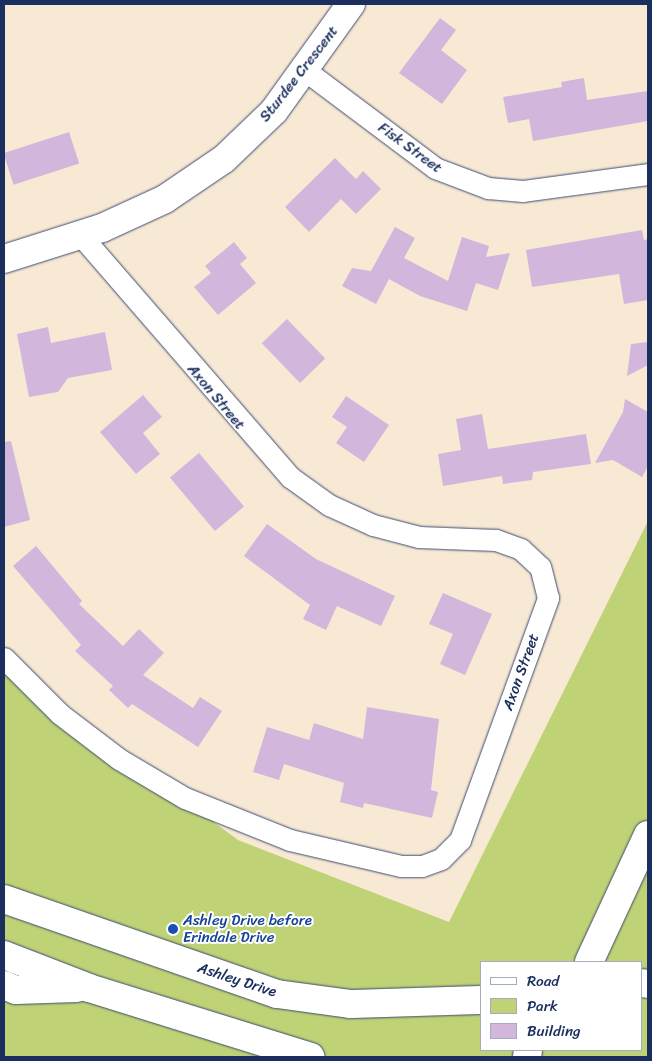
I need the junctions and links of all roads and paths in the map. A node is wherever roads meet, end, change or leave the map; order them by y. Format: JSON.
{"nodes":[{"id":1,"x":352,"y":4,"type":"edge"},
{"id":2,"x":306,"y":71,"type":"junction"},
{"id":3,"x":648,"y":174,"type":"edge"},
{"id":4,"x":82,"y":237,"type":"junction"},
{"id":5,"x":4,"y":259,"type":"edge"},
{"id":6,"x":4,"y":658,"type":"edge"},
{"id":7,"x":648,"y":835,"type":"edge"},
{"id":8,"x":4,"y":899,"type":"edge"},
{"id":9,"x":4,"y":955,"type":"edge"},
{"id":10,"x":589,"y":961,"type":"edge"},
{"id":11,"x":4,"y":986,"type":"edge"},
{"id":12,"x":89,"y":988,"type":"junction"},
{"id":13,"x":480,"y":1000,"type":"edge"},
{"id":14,"x":310,"y":1057,"type":"edge"}],
"edges":[{"from":1,"to":2,"type":"main road","name":"Sturdee Crescent"},
{"from":2,"to":3,"type":"street","name":"Fisk Street"},
{"from":2,"to":4,"type":"main road","name":"Sturdee Crescent"},
{"from":4,"to":5,"type":"main road","name":"Sturdee Crescent"},
{"from":4,"to":6,"type":"street","name":"Axon Street"},
{"from":7,"to":10,"type":"main road"},
{"from":8,"to":13,"type":"main road","name":"Ashley Drive"},
{"from":9,"to":12,"type":"main road"},
{"from":11,"to":12,"type":"main road"},
{"from":12,"to":14,"type":"main road"}]}
